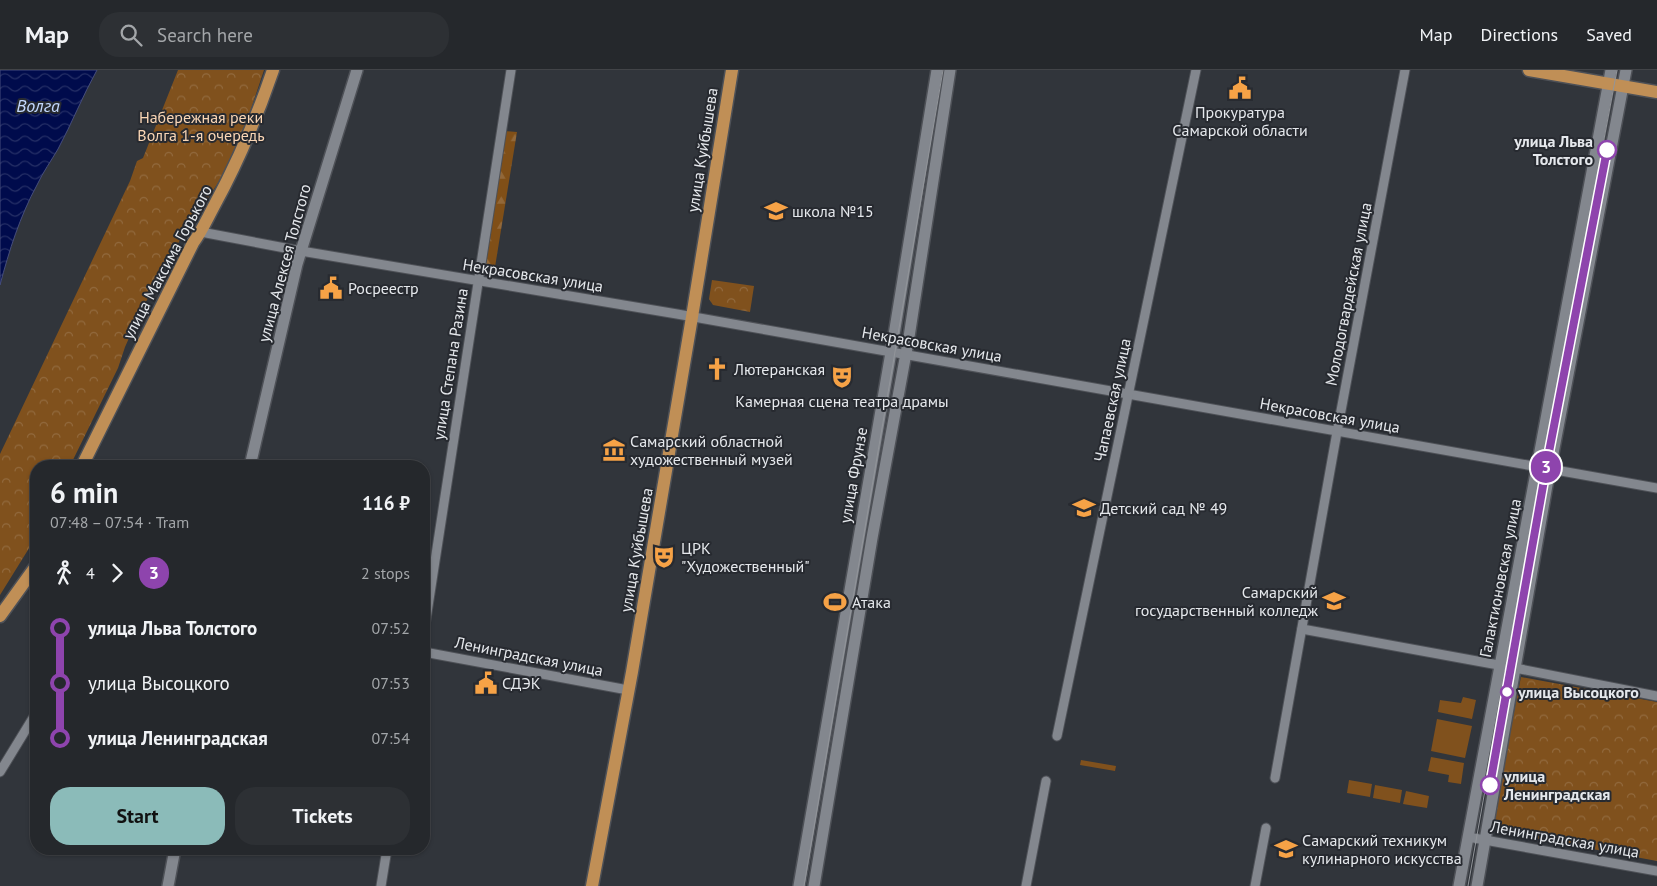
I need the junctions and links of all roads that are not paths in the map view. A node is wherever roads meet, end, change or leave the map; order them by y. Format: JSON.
{"nodes":[{"id":1,"x":272,"y":70,"type":"edge"},
{"id":2,"x":357,"y":70,"type":"edge"},
{"id":3,"x":511,"y":70,"type":"edge"},
{"id":4,"x":732,"y":70,"type":"edge"},
{"id":5,"x":937,"y":70,"type":"edge"},
{"id":6,"x":950,"y":70,"type":"edge"},
{"id":7,"x":1196,"y":70,"type":"edge"},
{"id":8,"x":1405,"y":70,"type":"edge"},
{"id":9,"x":1530,"y":70,"type":"edge"},
{"id":10,"x":1611,"y":70,"type":"edge"},
{"id":11,"x":1626,"y":70,"type":"edge"},
{"id":12,"x":1608,"y":84,"type":"junction"},
{"id":13,"x":1624,"y":86,"type":"junction"},
{"id":14,"x":1657,"y":92,"type":"edge"},
{"id":15,"x":201,"y":232,"type":"junction"},
{"id":16,"x":301,"y":251,"type":"junction"},
{"id":17,"x":478,"y":280,"type":"junction"},
{"id":18,"x":692,"y":317,"type":"junction"},
{"id":19,"x":890,"y":352,"type":"junction"},
{"id":20,"x":905,"y":355,"type":"junction"},
{"id":21,"x":1128,"y":395,"type":"junction"},
{"id":22,"x":1337,"y":432,"type":"junction"},
{"id":23,"x":85,"y":460,"type":"edge"},
{"id":24,"x":251,"y":460,"type":"edge"},
{"id":25,"x":1537,"y":467,"type":"junction"},
{"id":26,"x":1550,"y":469,"type":"junction"},
{"id":27,"x":1657,"y":488,"type":"edge"},
{"id":28,"x":30,"y":577,"type":"edge"},
{"id":29,"x":430,"y":593,"type":"edge"},
{"id":30,"x":0,"y":616,"type":"edge"},
{"id":31,"x":1302,"y":629,"type":"junction"},
{"id":32,"x":430,"y":653,"type":"edge"},
{"id":33,"x":1500,"y":665,"type":"junction"},
{"id":34,"x":1515,"y":668,"type":"junction"},
{"id":35,"x":628,"y":690,"type":"junction"},
{"id":36,"x":1657,"y":696,"type":"edge"},
{"id":37,"x":30,"y":723,"type":"edge"},
{"id":38,"x":1057,"y":736,"type":"dead end"},
{"id":39,"x":0,"y":772,"type":"edge"},
{"id":40,"x":1275,"y":778,"type":"dead end"},
{"id":41,"x":1046,"y":781,"type":"dead end"},
{"id":42,"x":1266,"y":828,"type":"dead end"},
{"id":43,"x":1468,"y":837,"type":"junction"},
{"id":44,"x":1486,"y":840,"type":"junction"},
{"id":45,"x":174,"y":855,"type":"edge"},
{"id":46,"x":386,"y":855,"type":"edge"},
{"id":47,"x":1657,"y":871,"type":"edge"},
{"id":48,"x":168,"y":886,"type":"edge"},
{"id":49,"x":381,"y":886,"type":"edge"},
{"id":50,"x":592,"y":886,"type":"edge"},
{"id":51,"x":799,"y":886,"type":"edge"},
{"id":52,"x":814,"y":886,"type":"edge"},
{"id":53,"x":1026,"y":886,"type":"edge"},
{"id":54,"x":1255,"y":886,"type":"edge"},
{"id":55,"x":1459,"y":886,"type":"edge"},
{"id":56,"x":1477,"y":886,"type":"edge"}],
"edges":[{"from":1,"to":15,"type":"main road","name":"улица Максима Горького"},
{"from":2,"to":16,"type":"main road","name":"улица Алексея Толстого"},
{"from":3,"to":17,"type":"street","name":"улица Степана Разина"},
{"from":4,"to":18,"type":"main road","name":"улица Куйбышева"},
{"from":5,"to":19,"type":"main road","name":"улица Фрунзе"},
{"from":6,"to":20,"type":"main road","name":"улица Фрунзе"},
{"from":7,"to":21,"type":"street","name":"Чапаевская улица"},
{"from":8,"to":22,"type":"street","name":"Молодогвардейская улица"},
{"from":9,"to":12,"type":"main road"},
{"from":10,"to":12,"type":"main road","name":"Галактионовская улица"},
{"from":11,"to":13,"type":"main road","name":"Галактионовская улица"},
{"from":12,"to":13,"type":"main road"},
{"from":12,"to":25,"type":"main road","name":"Галактионовская улица"},
{"from":13,"to":14,"type":"main road"},
{"from":13,"to":26,"type":"main road","name":"Галактионовская улица"},
{"from":15,"to":16,"type":"street","name":"Некрасовская улица"},
{"from":15,"to":23,"type":"main road","name":"улица Максима Горького"},
{"from":16,"to":17,"type":"street","name":"Некрасовская улица"},
{"from":16,"to":24,"type":"main road","name":"улица Алексея Толстого"},
{"from":17,"to":18,"type":"street","name":"Некрасовская улица"},
{"from":17,"to":29,"type":"street","name":"улица Степана Разина"},
{"from":18,"to":19,"type":"street","name":"Некрасовская улица"},
{"from":18,"to":35,"type":"main road","name":"улица Куйбышева"},
{"from":19,"to":20,"type":"street","name":"Некрасовская улица"},
{"from":19,"to":51,"type":"main road","name":"улица Фрунзе"},
{"from":20,"to":21,"type":"street","name":"Некрасовская улица"},
{"from":20,"to":52,"type":"main road","name":"улица Фрунзе"},
{"from":21,"to":22,"type":"street","name":"Некрасовская улица"},
{"from":21,"to":38,"type":"street","name":"Чапаевская улица"},
{"from":22,"to":25,"type":"street","name":"Некрасовская улица"},
{"from":22,"to":31,"type":"street","name":"Молодогвардейская улица"},
{"from":25,"to":26,"type":"street","name":"Некрасовская улица"},
{"from":25,"to":33,"type":"main road","name":"Галактионовская улица"},
{"from":26,"to":27,"type":"street","name":"Некрасовская улица"},
{"from":26,"to":34,"type":"main road","name":"Галактионовская улица"},
{"from":28,"to":30,"type":"main road"},
{"from":31,"to":33,"type":"street"},
{"from":31,"to":40,"type":"street","name":"Молодогвардейская улица"},
{"from":32,"to":35,"type":"street","name":"Ленинградская улица"},
{"from":33,"to":34,"type":"street"},
{"from":33,"to":43,"type":"main road","name":"Галактионовская улица"},
{"from":34,"to":36,"type":"street"},
{"from":34,"to":44,"type":"main road","name":"Галактионовская улица"},
{"from":35,"to":50,"type":"main road","name":"улица Куйбышева"},
{"from":37,"to":39,"type":"street"},
{"from":41,"to":53,"type":"street"},
{"from":42,"to":54,"type":"street"},
{"from":43,"to":44,"type":"street","name":"Ленинградская улица"},
{"from":43,"to":55,"type":"main road","name":"Галактионовская улица"},
{"from":44,"to":47,"type":"street","name":"Ленинградская улица"},
{"from":44,"to":56,"type":"main road","name":"Галактионовская улица"},
{"from":45,"to":48,"type":"main road"},
{"from":46,"to":49,"type":"street"}]}
